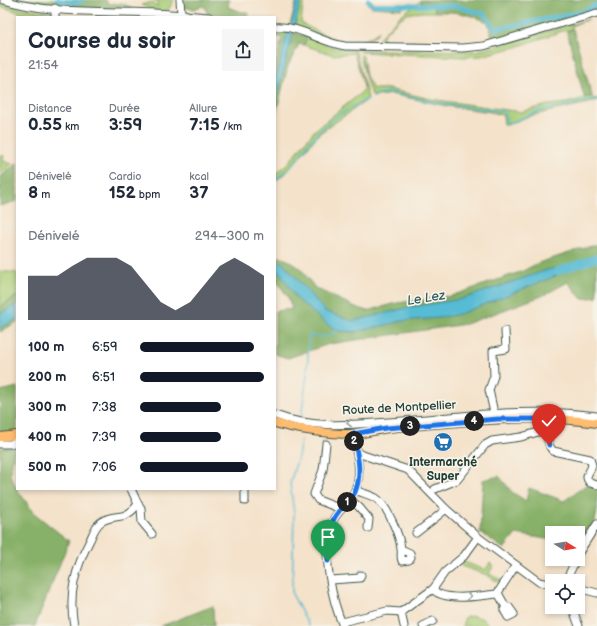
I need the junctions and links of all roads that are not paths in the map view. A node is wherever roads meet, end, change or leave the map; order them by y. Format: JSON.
{"nodes":[{"id":1,"x":4,"y":0,"type":"edge"},
{"id":2,"x":55,"y":8,"type":"junction"},
{"id":3,"x":174,"y":11,"type":"edge"},
{"id":4,"x":108,"y":13,"type":"junction"},
{"id":5,"x":597,"y":13,"type":"edge"},
{"id":6,"x":54,"y":16,"type":"edge"},
{"id":7,"x":137,"y":16,"type":"edge"},
{"id":8,"x":198,"y":16,"type":"edge"},
{"id":9,"x":276,"y":24,"type":"edge"},
{"id":10,"x":276,"y":27,"type":"edge"},
{"id":11,"x":289,"y":28,"type":"junction"},
{"id":12,"x":505,"y":331,"type":"dead end"},
{"id":13,"x":494,"y":414,"type":"junction"},
{"id":14,"x":276,"y":415,"type":"edge"},
{"id":15,"x":597,"y":416,"type":"edge"},
{"id":16,"x":544,"y":419,"type":"junction"},
{"id":17,"x":276,"y":423,"type":"edge"},
{"id":18,"x":597,"y":423,"type":"edge"},
{"id":19,"x":545,"y":430,"type":"junction"},
{"id":20,"x":353,"y":434,"type":"junction"},
{"id":21,"x":16,"y":435,"type":"edge"},
{"id":22,"x":0,"y":437,"type":"edge"},
{"id":23,"x":16,"y":442,"type":"edge"},
{"id":24,"x":0,"y":444,"type":"edge"},
{"id":25,"x":326,"y":444,"type":"dead end"},
{"id":26,"x":357,"y":453,"type":"junction"},
{"id":27,"x":597,"y":485,"type":"edge"},
{"id":28,"x":435,"y":489,"type":"dead end"},
{"id":29,"x":132,"y":490,"type":"edge"},
{"id":30,"x":245,"y":490,"type":"edge"},
{"id":31,"x":356,"y":490,"type":"junction"},
{"id":32,"x":350,"y":499,"type":"junction"},
{"id":33,"x":245,"y":501,"type":"dead end"},
{"id":34,"x":138,"y":504,"type":"junction"},
{"id":35,"x":341,"y":509,"type":"junction"},
{"id":36,"x":446,"y":510,"type":"junction"},
{"id":37,"x":597,"y":524,"type":"edge"},
{"id":38,"x":368,"y":528,"type":"dead end"},
{"id":39,"x":416,"y":533,"type":"dead end"},
{"id":40,"x":152,"y":534,"type":"dead end"},
{"id":41,"x":478,"y":537,"type":"junction"},
{"id":42,"x":585,"y":543,"type":"edge"},
{"id":43,"x":401,"y":549,"type":"dead end"},
{"id":44,"x":516,"y":565,"type":"junction"},
{"id":45,"x":361,"y":575,"type":"dead end"},
{"id":46,"x":331,"y":580,"type":"junction"},
{"id":47,"x":545,"y":583,"type":"edge"},
{"id":48,"x":433,"y":589,"type":"junction"},
{"id":49,"x":585,"y":590,"type":"edge"},
{"id":50,"x":498,"y":593,"type":"junction"},
{"id":51,"x":597,"y":593,"type":"edge"},
{"id":52,"x":507,"y":609,"type":"dead end"},
{"id":53,"x":401,"y":612,"type":"junction"},
{"id":54,"x":575,"y":614,"type":"edge"},
{"id":55,"x":433,"y":621,"type":"dead end"},
{"id":56,"x":342,"y":624,"type":"edge"},
{"id":57,"x":74,"y":626,"type":"edge"},
{"id":58,"x":404,"y":626,"type":"edge"},
{"id":59,"x":423,"y":626,"type":"edge"},
{"id":60,"x":579,"y":626,"type":"edge"}],
"edges":[{"from":1,"to":2,"type":"street"},
{"from":2,"to":4,"type":"street"},
{"from":2,"to":6,"type":"street"},
{"from":3,"to":4,"type":"street"},
{"from":3,"to":8,"type":"street"},
{"from":4,"to":7,"type":"street"},
{"from":5,"to":11,"type":"street"},
{"from":9,"to":11,"type":"street"},
{"from":10,"to":11,"type":"street"},
{"from":12,"to":13,"type":"street"},
{"from":13,"to":14,"type":"street","name":"Route de Montpellier","one_way":true},
{"from":13,"to":15,"type":"street","name":"Route de Montpellier"},
{"from":16,"to":18,"type":"main road","name":"Route de Montpellier"},
{"from":16,"to":19,"type":"street"},
{"from":16,"to":20,"type":"main road","name":"Route de Montpellier"},
{"from":17,"to":20,"type":"main road","name":"Route de Montpellier"},
{"from":19,"to":27,"type":"street"},
{"from":19,"to":28,"type":"street"},
{"from":20,"to":26,"type":"street"},
{"from":21,"to":22,"type":"main road"},
{"from":23,"to":24,"type":"street"},
{"from":25,"to":35,"type":"street"},
{"from":26,"to":31,"type":"street"},
{"from":26,"to":36,"type":"street"},
{"from":29,"to":34,"type":"street"},
{"from":30,"to":33,"type":"street"},
{"from":31,"to":32,"type":"street"},
{"from":31,"to":43,"type":"street"},
{"from":32,"to":35,"type":"street"},
{"from":32,"to":38,"type":"street"},
{"from":34,"to":40,"type":"street"},
{"from":34,"to":57,"type":"street"},
{"from":35,"to":46,"type":"street"},
{"from":36,"to":39,"type":"street"},
{"from":36,"to":41,"type":"street"},
{"from":37,"to":42,"type":"street"},
{"from":41,"to":44,"type":"street"},
{"from":41,"to":48,"type":"street"},
{"from":44,"to":47,"type":"street"},
{"from":44,"to":50,"type":"street"},
{"from":45,"to":46,"type":"street"},
{"from":46,"to":56,"type":"street"},
{"from":48,"to":50,"type":"street","one_way":true},
{"from":48,"to":53,"type":"street"},
{"from":49,"to":51,"type":"street"},
{"from":50,"to":52,"type":"street"},
{"from":53,"to":56,"type":"street"},
{"from":53,"to":58,"type":"street"},
{"from":54,"to":60,"type":"street"},
{"from":55,"to":59,"type":"street"}]}
